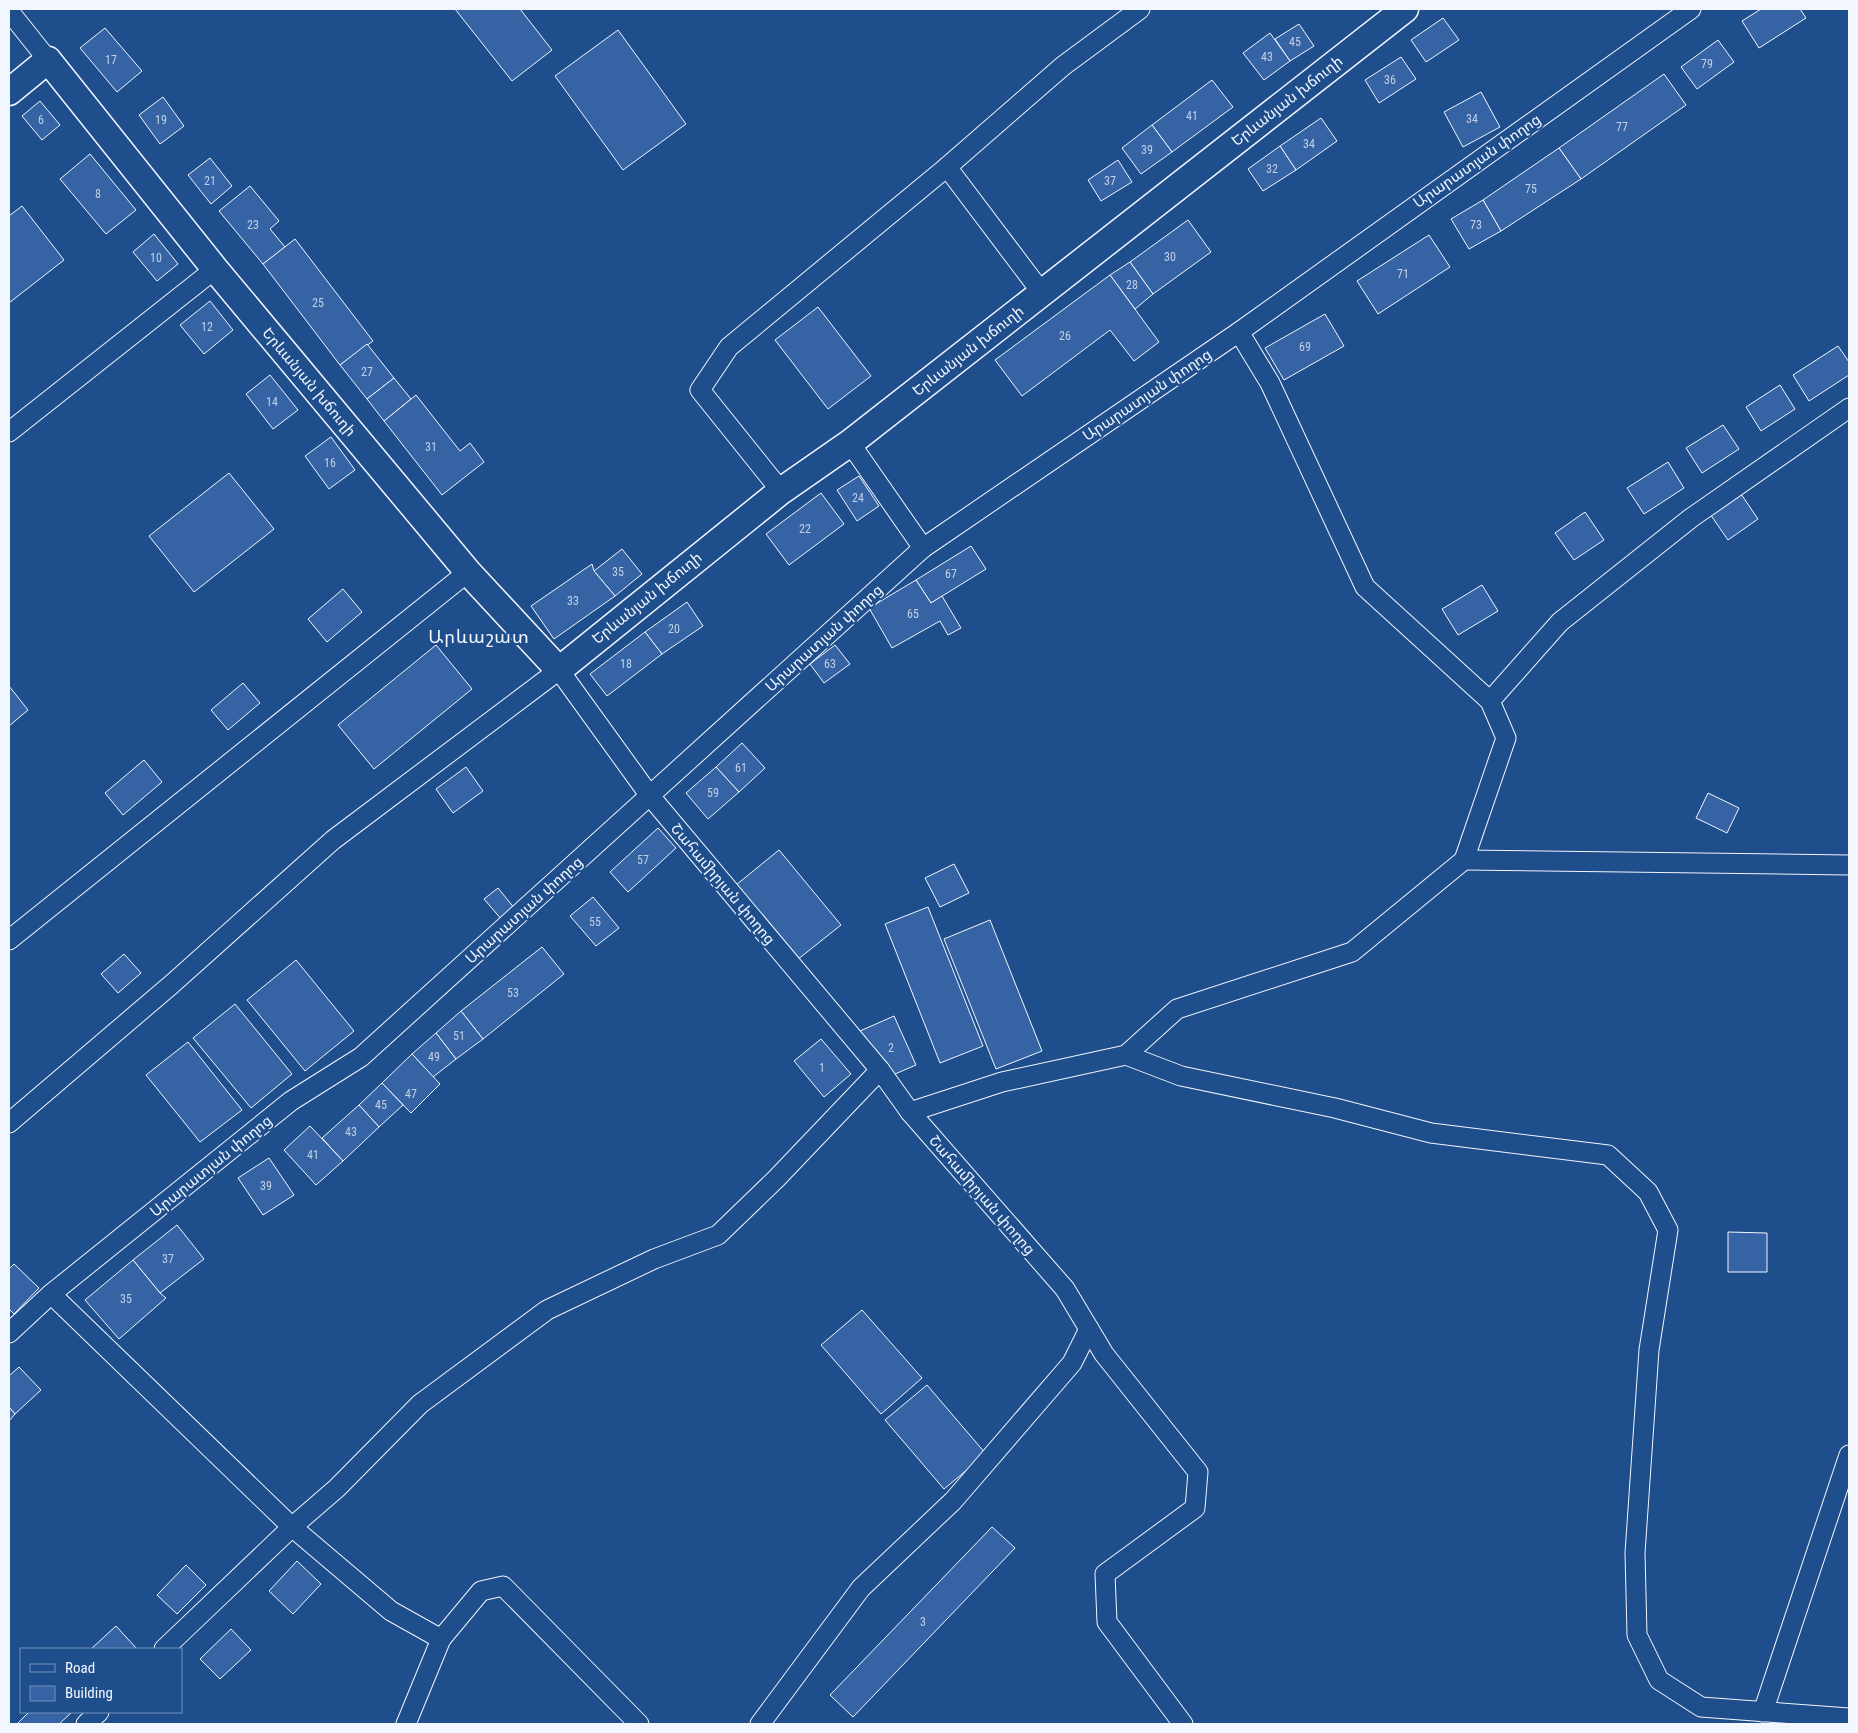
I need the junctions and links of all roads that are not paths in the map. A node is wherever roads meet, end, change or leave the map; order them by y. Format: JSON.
{"nodes":[{"id":1,"x":1140,"y":9,"type":"edge"},
{"id":2,"x":1405,"y":9,"type":"edge"},
{"id":3,"x":1691,"y":9,"type":"edge"},
{"id":4,"x":9,"y":11,"type":"edge"},
{"id":5,"x":48,"y":60,"type":"junction"},
{"id":6,"x":9,"y":92,"type":"edge"},
{"id":7,"x":947,"y":167,"type":"junction"},
{"id":8,"x":214,"y":268,"type":"junction"},
{"id":9,"x":1042,"y":293,"type":"junction"},
{"id":10,"x":1239,"y":332,"type":"junction"},
{"id":11,"x":1849,"y":408,"type":"edge"},
{"id":12,"x":9,"y":432,"type":"edge"},
{"id":13,"x":850,"y":442,"type":"junction"},
{"id":14,"x":780,"y":491,"type":"junction"},
{"id":15,"x":923,"y":548,"type":"junction"},
{"id":16,"x":468,"y":572,"type":"junction"},
{"id":17,"x":559,"y":670,"type":"junction"},
{"id":18,"x":1490,"y":701,"type":"junction"},
{"id":19,"x":650,"y":796,"type":"junction"},
{"id":20,"x":1464,"y":860,"type":"junction"},
{"id":21,"x":1849,"y":865,"type":"edge"},
{"id":22,"x":9,"y":940,"type":"edge"},
{"id":23,"x":1126,"y":1055,"type":"junction"},
{"id":24,"x":880,"y":1070,"type":"junction"},
{"id":25,"x":910,"y":1112,"type":"junction"},
{"id":26,"x":9,"y":1123,"type":"edge"},
{"id":27,"x":51,"y":1294,"type":"junction"},
{"id":28,"x":1089,"y":1329,"type":"junction"},
{"id":29,"x":9,"y":1333,"type":"edge"},
{"id":30,"x":1849,"y":1455,"type":"edge"},
{"id":31,"x":292,"y":1527,"type":"junction"},
{"id":32,"x":441,"y":1639,"type":"junction"},
{"id":33,"x":165,"y":1648,"type":"edge"},
{"id":34,"x":1763,"y":1712,"type":"junction"},
{"id":35,"x":98,"y":1713,"type":"edge"},
{"id":36,"x":1849,"y":1718,"type":"edge"},
{"id":37,"x":86,"y":1724,"type":"edge"},
{"id":38,"x":406,"y":1724,"type":"edge"},
{"id":39,"x":640,"y":1724,"type":"edge"},
{"id":40,"x":760,"y":1724,"type":"edge"},
{"id":41,"x":1183,"y":1724,"type":"edge"}],
"edges":[{"from":1,"to":7,"type":"street"},
{"from":2,"to":9,"type":"main road","name":"Երևանյան խճուղի"},
{"from":3,"to":10,"type":"street","name":"Արարատյան փողոց"},
{"from":4,"to":5,"type":"street"},
{"from":5,"to":6,"type":"main road"},
{"from":5,"to":8,"type":"main road","name":"Երևանյան խճուղի"},
{"from":7,"to":9,"type":"street"},
{"from":7,"to":14,"type":"street"},
{"from":8,"to":12,"type":"street"},
{"from":8,"to":16,"type":"main road","name":"Երևանյան խճուղի"},
{"from":9,"to":13,"type":"main road","name":"Երևանյան խճուղի"},
{"from":10,"to":15,"type":"street","name":"Արարատյան փողոց"},
{"from":10,"to":18,"type":"street"},
{"from":11,"to":18,"type":"street"},
{"from":13,"to":14,"type":"main road","name":"Երևանյան խճուղի"},
{"from":13,"to":15,"type":"street"},
{"from":14,"to":17,"type":"main road","name":"Երևանյան խճուղի"},
{"from":15,"to":19,"type":"street","name":"Արարատյան փողոց"},
{"from":16,"to":17,"type":"main road","name":"Երևանյան խճուղի"},
{"from":16,"to":22,"type":"street"},
{"from":17,"to":19,"type":"street","name":"Շահամիրյան փողոց"},
{"from":17,"to":26,"type":"street"},
{"from":18,"to":20,"type":"street"},
{"from":19,"to":24,"type":"street","name":"Շահամիրյան փողոց"},
{"from":19,"to":27,"type":"street","name":"Արարատյան փողոց"},
{"from":20,"to":21,"type":"street"},
{"from":20,"to":23,"type":"street"},
{"from":23,"to":25,"type":"street"},
{"from":23,"to":34,"type":"street"},
{"from":24,"to":25,"type":"street","name":"Շահամիրյան փողոց"},
{"from":24,"to":31,"type":"street"},
{"from":25,"to":28,"type":"street","name":"Շահամիրյան փողոց"},
{"from":27,"to":29,"type":"street","name":"Արարատյան փողոց"},
{"from":27,"to":31,"type":"street"},
{"from":28,"to":40,"type":"street"},
{"from":28,"to":41,"type":"street","name":"Շահամիրյան փողոց"},
{"from":30,"to":34,"type":"street"},
{"from":31,"to":32,"type":"street"},
{"from":31,"to":33,"type":"street"},
{"from":32,"to":38,"type":"street"},
{"from":32,"to":39,"type":"street"},
{"from":34,"to":36,"type":"street"},
{"from":35,"to":37,"type":"street"}]}
